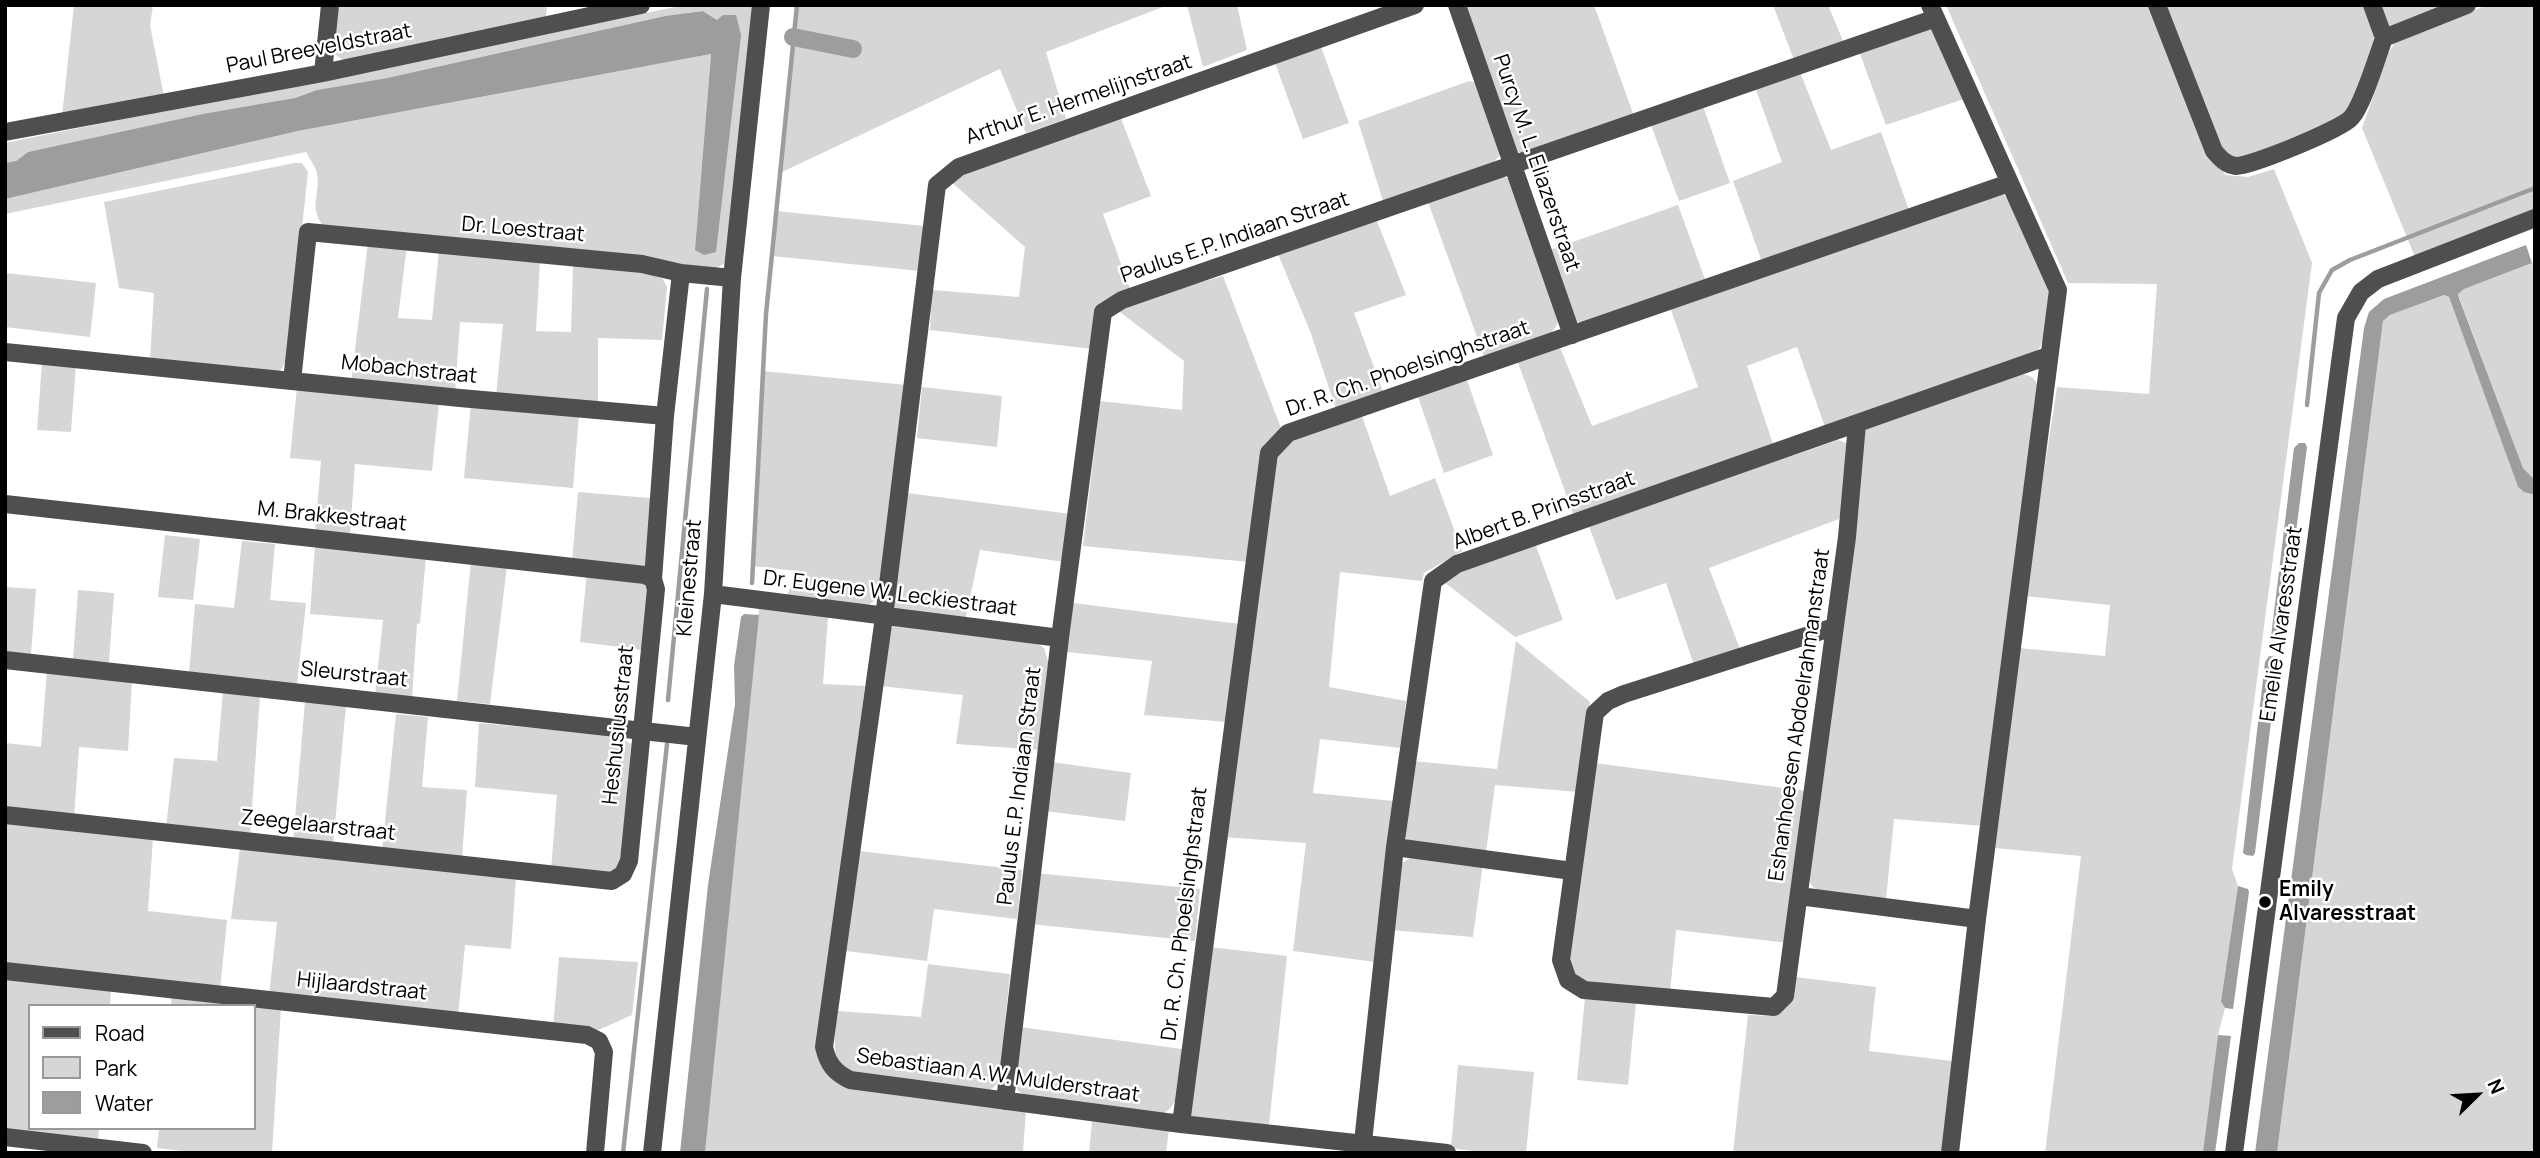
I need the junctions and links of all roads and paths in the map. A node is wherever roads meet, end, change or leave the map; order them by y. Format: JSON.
{"nodes":[{"id":1,"x":330,"y":5,"type":"edge"},
{"id":2,"x":641,"y":5,"type":"edge"},
{"id":3,"x":761,"y":5,"type":"edge"},
{"id":4,"x":1415,"y":5,"type":"edge"},
{"id":5,"x":1457,"y":5,"type":"edge"},
{"id":6,"x":2157,"y":5,"type":"edge"},
{"id":7,"x":2372,"y":5,"type":"edge"},
{"id":8,"x":2467,"y":5,"type":"edge"},
{"id":9,"x":1933,"y":11,"type":"edge"},
{"id":10,"x":2384,"y":38,"type":"junction"},
{"id":11,"x":323,"y":73,"type":"junction"},
{"id":12,"x":5,"y":132,"type":"edge"},
{"id":13,"x":1513,"y":166,"type":"junction"},
{"id":14,"x":2008,"y":183,"type":"junction"},
{"id":15,"x":2535,"y":218,"type":"edge"},
{"id":16,"x":681,"y":273,"type":"junction"},
{"id":17,"x":732,"y":278,"type":"junction"},
{"id":18,"x":1572,"y":335,"type":"junction"},
{"id":19,"x":5,"y":352,"type":"edge"},
{"id":20,"x":2048,"y":356,"type":"junction"},
{"id":21,"x":292,"y":381,"type":"junction"},
{"id":22,"x":665,"y":416,"type":"junction"},
{"id":23,"x":1857,"y":424,"type":"junction"},
{"id":24,"x":5,"y":504,"type":"edge"},
{"id":25,"x":653,"y":579,"type":"junction"},
{"id":26,"x":713,"y":594,"type":"junction"},
{"id":27,"x":884,"y":617,"type":"junction"},
{"id":28,"x":1833,"y":627,"type":"junction"},
{"id":29,"x":1060,"y":638,"type":"junction"},
{"id":30,"x":5,"y":660,"type":"edge"},
{"id":31,"x":641,"y":730,"type":"junction"},
{"id":32,"x":697,"y":737,"type":"junction"},
{"id":33,"x":5,"y":815,"type":"edge"},
{"id":34,"x":1395,"y":847,"type":"junction"},
{"id":35,"x":1572,"y":871,"type":"junction"},
{"id":36,"x":623,"y":874,"type":"joint"},
{"id":37,"x":1799,"y":896,"type":"junction"},
{"id":38,"x":1978,"y":919,"type":"junction"},
{"id":39,"x":5,"y":971,"type":"edge"},
{"id":40,"x":1006,"y":1101,"type":"junction"},
{"id":41,"x":1181,"y":1124,"type":"junction"},
{"id":42,"x":5,"y":1137,"type":"edge"},
{"id":43,"x":1363,"y":1142,"type":"junction"},
{"id":44,"x":143,"y":1153,"type":"edge"},
{"id":45,"x":594,"y":1153,"type":"edge"},
{"id":46,"x":652,"y":1153,"type":"edge"},
{"id":47,"x":1447,"y":1153,"type":"edge"},
{"id":48,"x":1950,"y":1153,"type":"edge"},
{"id":49,"x":2234,"y":1153,"type":"edge"}],
"edges":[{"from":1,"to":11,"type":"street"},
{"from":2,"to":11,"type":"street","name":"Paul Breeveldstraat"},
{"from":3,"to":17,"type":"street","name":"Kleinestraat"},
{"from":4,"to":27,"type":"street","name":"Arthur E. Hermelijnstraat"},
{"from":5,"to":13,"type":"street","name":"Purcy M. L. Eliazerstraat"},
{"from":6,"to":10,"type":"street"},
{"from":7,"to":10,"type":"street"},
{"from":8,"to":10,"type":"street"},
{"from":9,"to":13,"type":"street","name":"Paulus E.P. Indiaan Straat"},
{"from":9,"to":14,"type":"street"},
{"from":11,"to":12,"type":"street","name":"Paul Breeveldstraat"},
{"from":13,"to":18,"type":"street","name":"Purcy M. L. Eliazerstraat"},
{"from":13,"to":29,"type":"street","name":"Paulus E.P. Indiaan Straat"},
{"from":14,"to":18,"type":"street","name":"Dr. R. Ch. Phoelsinghstraat"},
{"from":14,"to":20,"type":"street"},
{"from":15,"to":49,"type":"street","name":"Emelie Alvaresstraat"},
{"from":16,"to":17,"type":"street","name":"Dr. Loestraat"},
{"from":16,"to":21,"type":"street","name":"Dr. Loestraat"},
{"from":16,"to":22,"type":"street"},
{"from":17,"to":26,"type":"street","name":"Kleinestraat"},
{"from":18,"to":41,"type":"street","name":"Dr. R. Ch. Phoelsinghstraat"},
{"from":19,"to":21,"type":"street","name":"Mobachstraat"},
{"from":20,"to":23,"type":"street","name":"Albert B. Prinsstraat"},
{"from":20,"to":38,"type":"street"},
{"from":21,"to":22,"type":"street","name":"Mobachstraat"},
{"from":22,"to":25,"type":"street","name":"Heshusiusstraat"},
{"from":23,"to":28,"type":"street","name":"Eshanhoesen Abdoelrahmanstraat"},
{"from":23,"to":34,"type":"street","name":"Albert B. Prinsstraat"},
{"from":24,"to":25,"type":"street","name":"M. Brakkestraat"},
{"from":25,"to":31,"type":"street","name":"Heshusiusstraat"},
{"from":26,"to":27,"type":"street","name":"Dr. Eugene W. Leckiestraat"},
{"from":26,"to":32,"type":"street","name":"Kleinestraat"},
{"from":27,"to":29,"type":"street","name":"Dr. Eugene W. Leckiestraat"},
{"from":27,"to":40,"type":"street","name":"Sebastiaan A.W. Mulderstraat"},
{"from":28,"to":35,"type":"street"},
{"from":28,"to":37,"type":"street","name":"Eshanhoesen Abdoelrahmanstraat"},
{"from":29,"to":40,"type":"street","name":"Paulus E.P. Indiaan Straat"},
{"from":30,"to":31,"type":"street","name":"Sleurstraat"},
{"from":31,"to":32,"type":"street","name":"Sleurstraat"},
{"from":31,"to":36,"type":"street","name":"Heshusiusstraat"},
{"from":32,"to":46,"type":"street","name":"Kleinestraat"},
{"from":33,"to":36,"type":"street","name":"Zeegelaarstraat"},
{"from":34,"to":35,"type":"street"},
{"from":34,"to":43,"type":"street","name":"Albert B. Prinsstraat"},
{"from":35,"to":37,"type":"street","name":"Eshanhoesen Abdoelrahmanstraat"},
{"from":37,"to":38,"type":"street"},
{"from":38,"to":48,"type":"street"},
{"from":39,"to":45,"type":"street","name":"Hijlaardstraat"},
{"from":40,"to":41,"type":"street","name":"Sebastiaan A.W. Mulderstraat"},
{"from":41,"to":43,"type":"street","name":"Sebastiaan A.W. Mulderstraat"},
{"from":42,"to":44,"type":"street"},
{"from":43,"to":47,"type":"street","name":"Sebastiaan A.W. Mulderstraat"}]}
